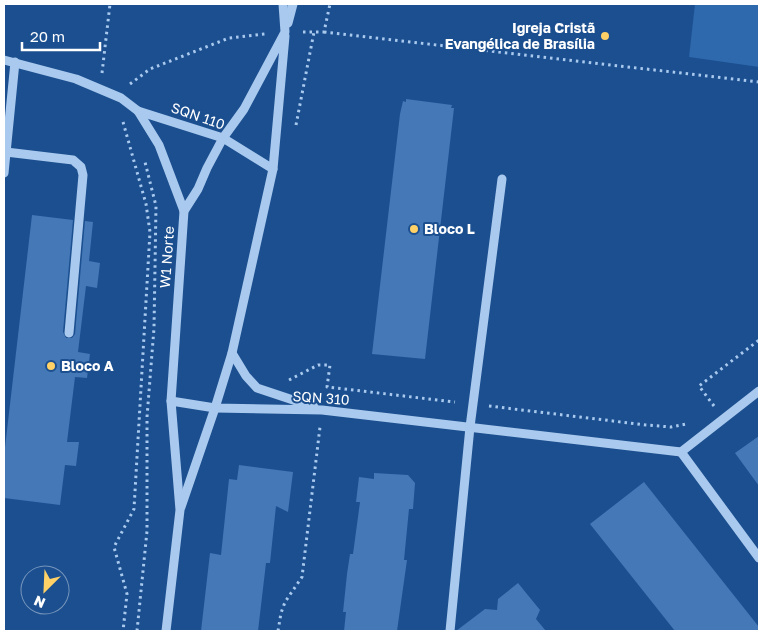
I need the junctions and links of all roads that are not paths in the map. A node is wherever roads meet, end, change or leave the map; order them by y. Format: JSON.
{"nodes":[{"id":1,"x":283,"y":4,"type":"edge"},
{"id":2,"x":293,"y":4,"type":"edge"},
{"id":3,"x":286,"y":32,"type":"junction"},
{"id":4,"x":4,"y":60,"type":"edge"},
{"id":5,"x":15,"y":62,"type":"junction"},
{"id":6,"x":138,"y":111,"type":"junction"},
{"id":7,"x":223,"y":138,"type":"junction"},
{"id":8,"x":6,"y":152,"type":"junction"},
{"id":9,"x":273,"y":169,"type":"junction"},
{"id":10,"x":4,"y":173,"type":"edge"},
{"id":11,"x":502,"y":178,"type":"dead end"},
{"id":12,"x":184,"y":211,"type":"junction"},
{"id":13,"x":69,"y":334,"type":"dead end"},
{"id":14,"x":232,"y":353,"type":"junction"},
{"id":15,"x":759,"y":391,"type":"edge"},
{"id":16,"x":170,"y":401,"type":"junction"},
{"id":17,"x":215,"y":408,"type":"junction"},
{"id":18,"x":322,"y":410,"type":"junction"},
{"id":19,"x":470,"y":427,"type":"junction"},
{"id":20,"x":681,"y":452,"type":"junction"},
{"id":21,"x":180,"y":510,"type":"junction"},
{"id":22,"x":759,"y":558,"type":"edge"},
{"id":23,"x":166,"y":631,"type":"edge"},
{"id":24,"x":450,"y":631,"type":"edge"}],
"edges":[{"from":1,"to":3,"type":"street","name":"W1 Norte"},
{"from":2,"to":3,"type":"street","name":"W1 Norte"},
{"from":3,"to":7,"type":"street","name":"W1 Norte"},
{"from":3,"to":9,"type":"street","name":"W1 Norte"},
{"from":4,"to":5,"type":"street","name":"SQN 110"},
{"from":5,"to":6,"type":"street","name":"SQN 110"},
{"from":5,"to":8,"type":"street"},
{"from":6,"to":7,"type":"street","name":"SQN 110"},
{"from":6,"to":12,"type":"street","name":"SQN 110"},
{"from":7,"to":9,"type":"street","name":"SQN 110"},
{"from":7,"to":12,"type":"street","name":"W1 Norte"},
{"from":8,"to":10,"type":"street"},
{"from":8,"to":13,"type":"street"},
{"from":9,"to":14,"type":"street","name":"W1 Norte"},
{"from":11,"to":19,"type":"street"},
{"from":12,"to":16,"type":"street","name":"W1 Norte"},
{"from":14,"to":17,"type":"street","name":"W1 Norte"},
{"from":14,"to":18,"type":"street"},
{"from":15,"to":20,"type":"street"},
{"from":16,"to":17,"type":"street","name":"SQN 310"},
{"from":16,"to":21,"type":"street","name":"W1 Norte"},
{"from":17,"to":18,"type":"street","name":"SQN 310"},
{"from":17,"to":21,"type":"street","name":"W1 Norte"},
{"from":18,"to":19,"type":"street","name":"SQN 310"},
{"from":19,"to":20,"type":"street","name":"SQN 310"},
{"from":19,"to":24,"type":"street"},
{"from":20,"to":22,"type":"street"},
{"from":21,"to":23,"type":"street","name":"W1 Norte"}]}
